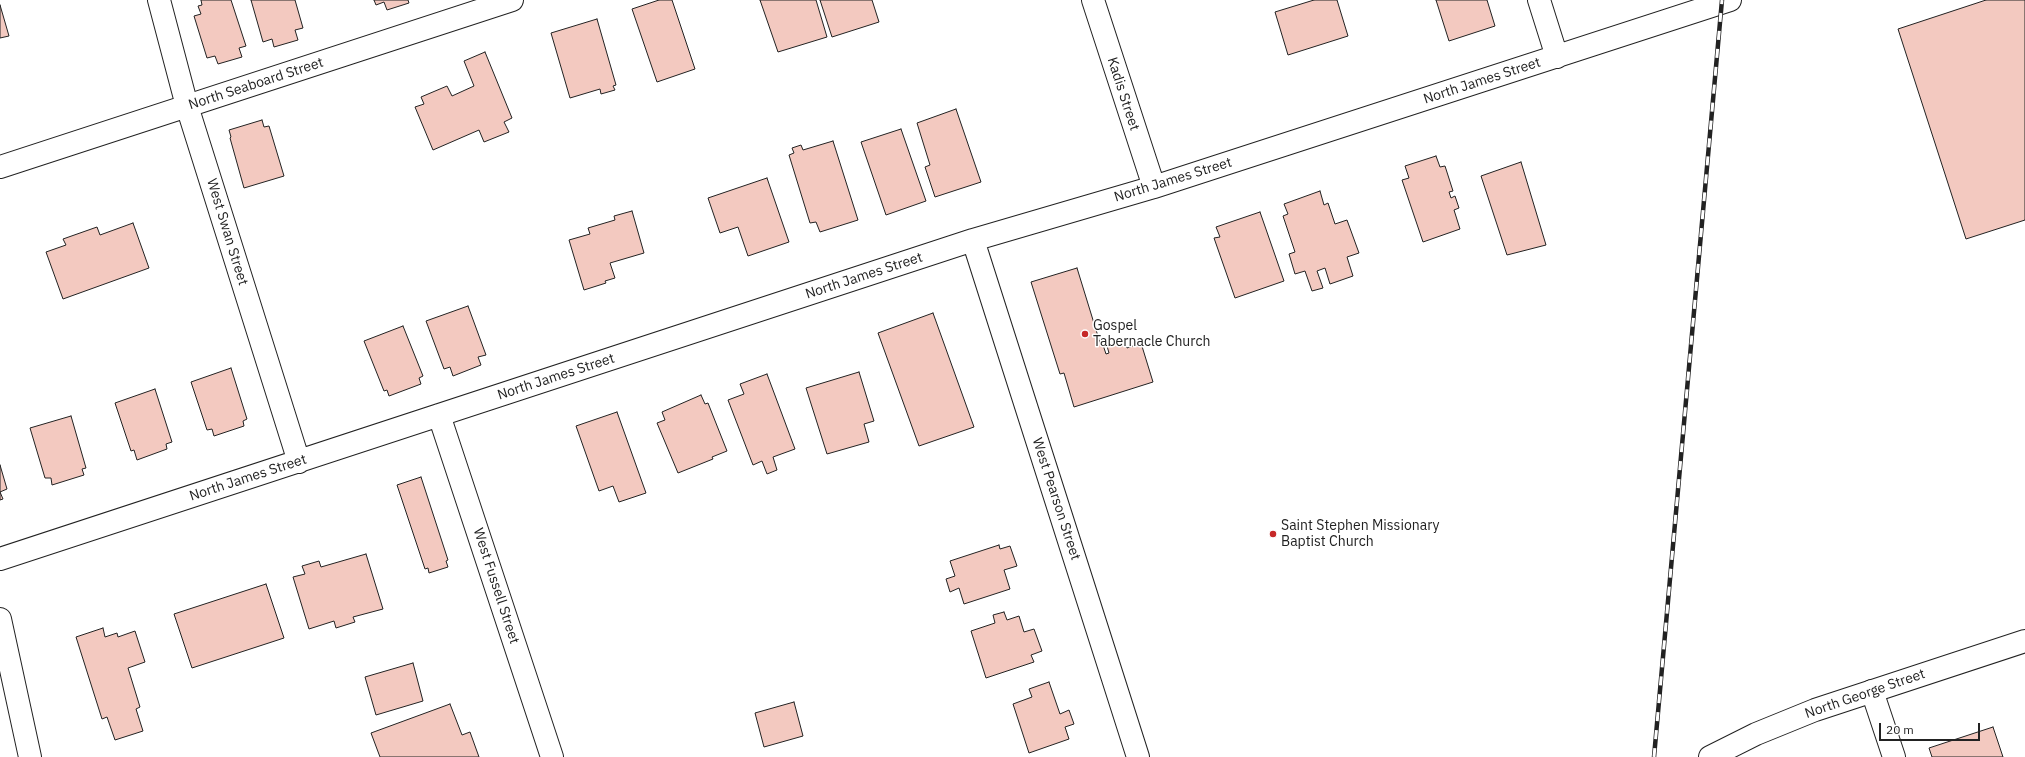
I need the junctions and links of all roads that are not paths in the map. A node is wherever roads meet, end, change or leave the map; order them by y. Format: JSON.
{"nodes":[{"id":1,"x":159,"y":0,"type":"edge"},
{"id":2,"x":512,"y":0,"type":"edge"},
{"id":3,"x":1093,"y":0,"type":"edge"},
{"id":4,"x":1538,"y":0,"type":"edge"},
{"id":5,"x":1730,"y":0,"type":"edge"},
{"id":6,"x":1557,"y":57,"type":"junction"},
{"id":7,"x":187,"y":106,"type":"junction"},
{"id":8,"x":0,"y":167,"type":"edge"},
{"id":9,"x":1154,"y":187,"type":"junction"},
{"id":10,"x":973,"y":240,"type":"junction"},
{"id":11,"x":439,"y":415,"type":"junction"},
{"id":12,"x":299,"y":462,"type":"junction"},
{"id":13,"x":0,"y":559,"type":"edge"},
{"id":14,"x":0,"y":619,"type":"edge"},
{"id":15,"x":2025,"y":641,"type":"edge"},
{"id":16,"x":1872,"y":691,"type":"junction"},
{"id":17,"x":30,"y":757,"type":"edge"},
{"id":18,"x":552,"y":757,"type":"edge"},
{"id":19,"x":1138,"y":757,"type":"edge"},
{"id":20,"x":1710,"y":757,"type":"edge"},
{"id":21,"x":1894,"y":757,"type":"edge"}],
"edges":[{"from":1,"to":7,"type":"street","name":"West Swan Street"},
{"from":2,"to":7,"type":"street","name":"North Seaboard Street"},
{"from":3,"to":9,"type":"street","name":"Kadis Street"},
{"from":4,"to":6,"type":"street"},
{"from":5,"to":6,"type":"street","name":"North James Street"},
{"from":6,"to":9,"type":"street","name":"North James Street"},
{"from":7,"to":8,"type":"street","name":"North Seaboard Street"},
{"from":7,"to":12,"type":"street","name":"West Swan Street"},
{"from":9,"to":10,"type":"street","name":"North James Street"},
{"from":10,"to":11,"type":"street","name":"North James Street"},
{"from":10,"to":19,"type":"street","name":"West Pearson Street"},
{"from":11,"to":12,"type":"street","name":"North James Street"},
{"from":11,"to":18,"type":"street","name":"West Fussell Street"},
{"from":12,"to":13,"type":"street","name":"North James Street"},
{"from":14,"to":17,"type":"street"},
{"from":15,"to":16,"type":"street","name":"North George Street"},
{"from":16,"to":20,"type":"street","name":"North George Street"},
{"from":16,"to":21,"type":"street"}]}
